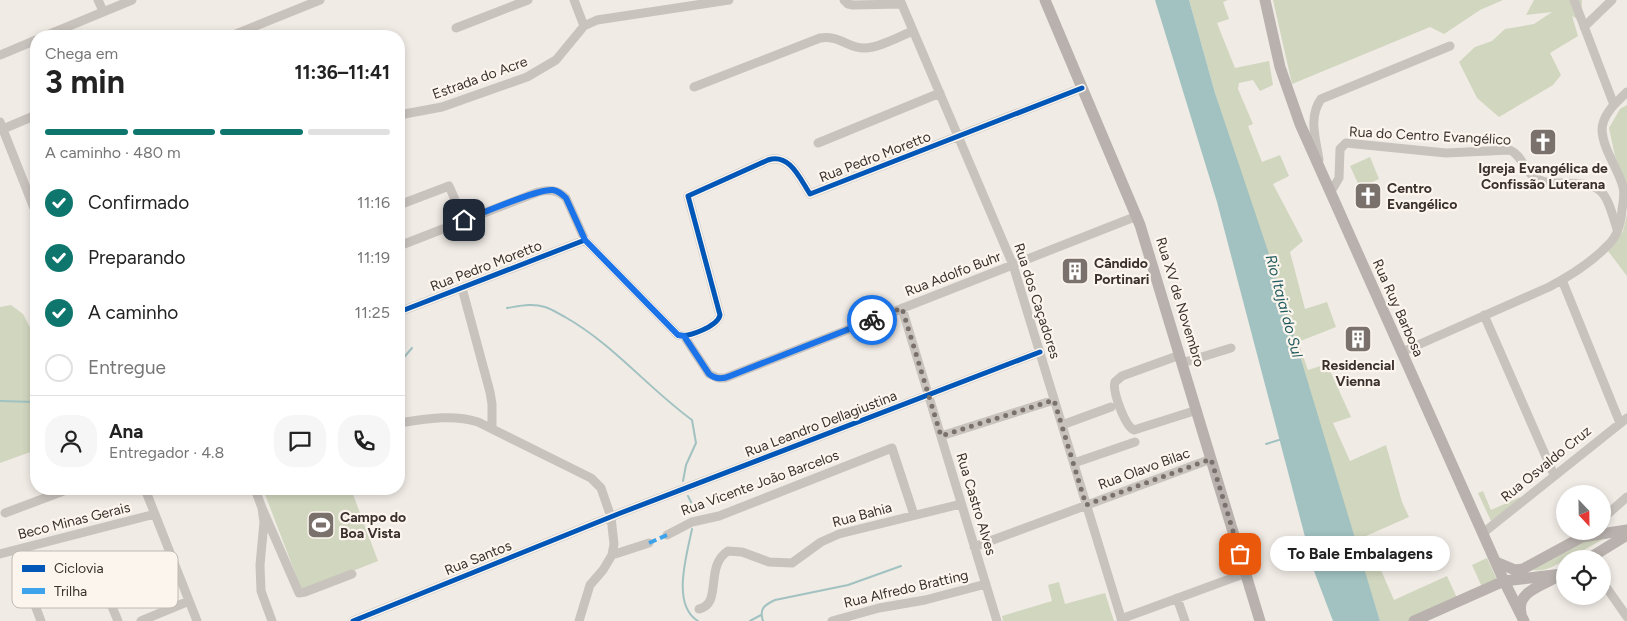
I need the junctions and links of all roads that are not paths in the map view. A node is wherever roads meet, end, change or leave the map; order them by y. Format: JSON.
{"nodes":[{"id":1,"x":98,"y":0,"type":"edge"},
{"id":2,"x":132,"y":0,"type":"edge"},
{"id":3,"x":320,"y":0,"type":"edge"},
{"id":4,"x":528,"y":0,"type":"edge"},
{"id":5,"x":574,"y":0,"type":"edge"},
{"id":6,"x":729,"y":0,"type":"edge"},
{"id":7,"x":844,"y":0,"type":"edge"},
{"id":8,"x":1045,"y":0,"type":"edge"},
{"id":9,"x":1265,"y":0,"type":"edge"},
{"id":10,"x":1574,"y":0,"type":"edge"},
{"id":11,"x":1612,"y":0,"type":"edge"},
{"id":12,"x":901,"y":2,"type":"edge"},
{"id":13,"x":103,"y":12,"type":"junction"},
{"id":14,"x":584,"y":26,"type":"junction"},
{"id":15,"x":1584,"y":27,"type":"junction"},
{"id":16,"x":456,"y":28,"type":"dead end"},
{"id":17,"x":59,"y":30,"type":"edge"},
{"id":18,"x":246,"y":30,"type":"edge"},
{"id":19,"x":913,"y":31,"type":"junction"},
{"id":20,"x":30,"y":42,"type":"edge"},
{"id":21,"x":1450,"y":46,"type":"dead end"},
{"id":22,"x":0,"y":55,"type":"edge"},
{"id":23,"x":694,"y":87,"type":"dead end"},
{"id":24,"x":1082,"y":88,"type":"junction"},
{"id":25,"x":1627,"y":92,"type":"edge"},
{"id":26,"x":940,"y":93,"type":"junction"},
{"id":27,"x":1627,"y":98,"type":"edge"},
{"id":28,"x":1614,"y":105,"type":"junction"},
{"id":29,"x":405,"y":114,"type":"edge"},
{"id":30,"x":30,"y":118,"type":"edge"},
{"id":31,"x":2,"y":131,"type":"edge"},
{"id":32,"x":958,"y":136,"type":"junction"},
{"id":33,"x":818,"y":142,"type":"dead end"},
{"id":34,"x":1321,"y":173,"type":"junction"},
{"id":35,"x":1330,"y":193,"type":"junction"},
{"id":36,"x":30,"y":195,"type":"edge"},
{"id":37,"x":405,"y":203,"type":"edge"},
{"id":38,"x":1137,"y":216,"type":"junction"},
{"id":39,"x":464,"y":220,"type":"junction"},
{"id":40,"x":1617,"y":228,"type":"junction"},
{"id":41,"x":585,"y":240,"type":"junction"},
{"id":42,"x":405,"y":244,"type":"edge"},
{"id":43,"x":1013,"y":265,"type":"junction"},
{"id":44,"x":1562,"y":280,"type":"junction"},
{"id":45,"x":462,"y":288,"type":"junction"},
{"id":46,"x":902,"y":308,"type":"junction"},
{"id":47,"x":405,"y":310,"type":"edge"},
{"id":48,"x":1484,"y":316,"type":"junction"},
{"id":49,"x":684,"y":336,"type":"junction"},
{"id":50,"x":1230,"y":348,"type":"dead end"},
{"id":51,"x":1040,"y":352,"type":"junction"},
{"id":52,"x":1402,"y":352,"type":"junction"},
{"id":53,"x":1181,"y":359,"type":"junction"},
{"id":54,"x":928,"y":394,"type":"junction"},
{"id":55,"x":1054,"y":400,"type":"junction"},
{"id":56,"x":1111,"y":407,"type":"dead end"},
{"id":57,"x":1197,"y":410,"type":"junction"},
{"id":58,"x":1623,"y":421,"type":"edge"},
{"id":59,"x":405,"y":422,"type":"edge"},
{"id":60,"x":1062,"y":425,"type":"junction"},
{"id":61,"x":492,"y":428,"type":"junction"},
{"id":62,"x":941,"y":436,"type":"junction"},
{"id":63,"x":1135,"y":442,"type":"dead end"},
{"id":64,"x":1211,"y":459,"type":"junction"},
{"id":65,"x":1074,"y":463,"type":"junction"},
{"id":66,"x":1554,"y":475,"type":"junction"},
{"id":67,"x":53,"y":495,"type":"edge"},
{"id":68,"x":149,"y":495,"type":"edge"},
{"id":69,"x":257,"y":495,"type":"edge"},
{"id":70,"x":1627,"y":498,"type":"edge"},
{"id":71,"x":962,"y":504,"type":"junction"},
{"id":72,"x":1086,"y":505,"type":"junction"},
{"id":73,"x":262,"y":508,"type":"junction"},
{"id":74,"x":1611,"y":511,"type":"edge"},
{"id":75,"x":5,"y":513,"type":"dead end"},
{"id":76,"x":155,"y":514,"type":"junction"},
{"id":77,"x":914,"y":515,"type":"junction"},
{"id":78,"x":611,"y":517,"type":"junction"},
{"id":79,"x":1627,"y":530,"type":"edge"},
{"id":80,"x":1611,"y":532,"type":"edge"},
{"id":81,"x":1483,"y":533,"type":"junction"},
{"id":82,"x":667,"y":535,"type":"dead end"},
{"id":83,"x":1627,"y":535,"type":"edge"},
{"id":84,"x":1576,"y":540,"type":"edge"},
{"id":85,"x":649,"y":543,"type":"dead end"},
{"id":86,"x":974,"y":546,"type":"junction"},
{"id":87,"x":1603,"y":550,"type":"edge"},
{"id":88,"x":169,"y":551,"type":"edge"},
{"id":89,"x":0,"y":554,"type":"edge"},
{"id":90,"x":612,"y":555,"type":"junction"},
{"id":91,"x":1496,"y":562,"type":"junction"},
{"id":92,"x":178,"y":573,"type":"edge"},
{"id":93,"x":1246,"y":573,"type":"junction"},
{"id":94,"x":352,"y":574,"type":"dead end"},
{"id":95,"x":1556,"y":574,"type":"edge"},
{"id":96,"x":1556,"y":577,"type":"edge"},
{"id":97,"x":1528,"y":578,"type":"junction"},
{"id":98,"x":1504,"y":581,"type":"junction"},
{"id":99,"x":986,"y":584,"type":"junction"},
{"id":100,"x":1611,"y":594,"type":"edge"},
{"id":101,"x":1177,"y":598,"type":"junction"},
{"id":102,"x":189,"y":601,"type":"junction"},
{"id":103,"x":178,"y":606,"type":"edge"},
{"id":104,"x":36,"y":608,"type":"dead end"},
{"id":105,"x":113,"y":608,"type":"edge"},
{"id":106,"x":172,"y":608,"type":"edge"},
{"id":107,"x":699,"y":609,"type":"dead end"},
{"id":108,"x":1522,"y":615,"type":"edge"},
{"id":109,"x":1627,"y":617,"type":"edge"},
{"id":110,"x":1121,"y":620,"type":"edge"},
{"id":111,"x":41,"y":621,"type":"edge"},
{"id":112,"x":118,"y":621,"type":"edge"},
{"id":113,"x":141,"y":621,"type":"edge"},
{"id":114,"x":197,"y":621,"type":"edge"},
{"id":115,"x":272,"y":621,"type":"edge"},
{"id":116,"x":353,"y":621,"type":"edge"},
{"id":117,"x":580,"y":621,"type":"edge"},
{"id":118,"x":832,"y":621,"type":"edge"},
{"id":119,"x":997,"y":621,"type":"edge"},
{"id":120,"x":1185,"y":621,"type":"edge"},
{"id":121,"x":1260,"y":621,"type":"edge"},
{"id":122,"x":1414,"y":621,"type":"edge"}],
"edges":[{"from":1,"to":13,"type":"street"},
{"from":2,"to":13,"type":"street"},
{"from":3,"to":18,"type":"street"},
{"from":4,"to":16,"type":"street"},
{"from":5,"to":14,"type":"street"},
{"from":6,"to":14,"type":"street"},
{"from":7,"to":12,"type":"street"},
{"from":8,"to":24,"type":"main road","name":"Rua XV de Novembro"},
{"from":9,"to":34,"type":"main road","name":"Rua Ruy Barbosa"},
{"from":10,"to":15,"type":"street"},
{"from":11,"to":15,"type":"street"},
{"from":12,"to":19,"type":"street","name":"Rua dos Caçadores"},
{"from":13,"to":17,"type":"street"},
{"from":14,"to":29,"type":"street","name":"Estrada do Acre"},
{"from":15,"to":28,"type":"street"},
{"from":19,"to":23,"type":"street"},
{"from":19,"to":26,"type":"street","name":"Rua dos Caçadores"},
{"from":20,"to":22,"type":"street"},
{"from":21,"to":34,"type":"street"},
{"from":24,"to":32,"type":"street","name":"Rua Pedro Moretto"},
{"from":24,"to":38,"type":"main road","name":"Rua XV de Novembro"},
{"from":25,"to":28,"type":"street"},
{"from":26,"to":32,"type":"street","name":"Rua dos Caçadores"},
{"from":26,"to":33,"type":"street"},
{"from":27,"to":28,"type":"street"},
{"from":28,"to":40,"type":"street"},
{"from":30,"to":31,"type":"street"},
{"from":31,"to":36,"type":"street"},
{"from":32,"to":43,"type":"street","name":"Rua dos Caçadores"},
{"from":32,"to":49,"type":"street","name":"Rua Pedro Moretto"},
{"from":34,"to":35,"type":"main road","name":"Rua Ruy Barbosa"},
{"from":35,"to":40,"type":"street","name":"Rua do Centro Evangélico"},
{"from":35,"to":52,"type":"main road","name":"Rua Ruy Barbosa"},
{"from":37,"to":39,"type":"street"},
{"from":38,"to":43,"type":"street","name":"Rua Adolfo Buhr"},
{"from":38,"to":53,"type":"main road","name":"Rua XV de Novembro"},
{"from":39,"to":41,"type":"street"},
{"from":39,"to":42,"type":"street"},
{"from":40,"to":44,"type":"street"},
{"from":41,"to":45,"type":"street","name":"Rua Pedro Moretto"},
{"from":41,"to":49,"type":"street"},
{"from":43,"to":46,"type":"street","name":"Rua Adolfo Buhr"},
{"from":43,"to":51,"type":"street","name":"Rua dos Caçadores"},
{"from":44,"to":48,"type":"street"},
{"from":44,"to":58,"type":"street"},
{"from":45,"to":47,"type":"street","name":"Rua Pedro Moretto"},
{"from":45,"to":61,"type":"street"},
{"from":46,"to":49,"type":"street","name":"Rua Adolfo Buhr"},
{"from":46,"to":54,"type":"street","name":"Rua Castro Alves"},
{"from":48,"to":52,"type":"street"},
{"from":48,"to":66,"type":"street"},
{"from":50,"to":53,"type":"street"},
{"from":51,"to":54,"type":"street","name":"Rua Leandro Dellagiustina"},
{"from":51,"to":55,"type":"street","name":"Rua dos Caçadores"},
{"from":52,"to":81,"type":"main road","name":"Rua Ruy Barbosa"},
{"from":53,"to":57,"type":"main road","name":"Rua XV de Novembro"},
{"from":53,"to":57,"type":"street"},
{"from":54,"to":62,"type":"street","name":"Rua Castro Alves"},
{"from":54,"to":78,"type":"street","name":"Rua Leandro Dellagiustina"},
{"from":55,"to":60,"type":"street","name":"Rua dos Caçadores"},
{"from":55,"to":62,"type":"street"},
{"from":56,"to":60,"type":"street"},
{"from":57,"to":64,"type":"main road","name":"Rua XV de Novembro"},
{"from":58,"to":66,"type":"street","name":"Rua Osvaldo Cruz"},
{"from":59,"to":61,"type":"street"},
{"from":60,"to":65,"type":"street","name":"Rua dos Caçadores"},
{"from":61,"to":78,"type":"street"},
{"from":62,"to":71,"type":"street","name":"Rua Castro Alves"},
{"from":63,"to":65,"type":"street"},
{"from":64,"to":72,"type":"street","name":"Rua Olavo Bilac"},
{"from":64,"to":93,"type":"main road","name":"Rua XV de Novembro"},
{"from":65,"to":72,"type":"street","name":"Rua dos Caçadores"},
{"from":66,"to":81,"type":"street","name":"Rua Osvaldo Cruz"},
{"from":67,"to":75,"type":"street"},
{"from":68,"to":76,"type":"street"},
{"from":69,"to":73,"type":"street"},
{"from":70,"to":74,"type":"street"},
{"from":71,"to":77,"type":"street","name":"Rua Bahia"},
{"from":71,"to":86,"type":"street","name":"Rua Castro Alves"},
{"from":72,"to":86,"type":"street","name":"Rua Olavo Bilac"},
{"from":72,"to":110,"type":"street","name":"Rua dos Caçadores"},
{"from":73,"to":94,"type":"street"},
{"from":73,"to":115,"type":"street"},
{"from":76,"to":88,"type":"street"},
{"from":76,"to":89,"type":"street","name":"Beco Minas Gerais"},
{"from":77,"to":82,"type":"street","name":"Rua Vicente João Barcelos"},
{"from":77,"to":107,"type":"street","name":"Rua Bahia"},
{"from":78,"to":90,"type":"street"},
{"from":78,"to":116,"type":"street","name":"Rua Santos"},
{"from":79,"to":80,"type":"main road"},
{"from":81,"to":91,"type":"main road","name":"Rua Ruy Barbosa"},
{"from":83,"to":87,"type":"main road"},
{"from":84,"to":91,"type":"main road"},
{"from":85,"to":90,"type":"street"},
{"from":86,"to":99,"type":"street","name":"Rua Castro Alves"},
{"from":90,"to":117,"type":"street"},
{"from":91,"to":98,"type":"main road","name":"Rua Ruy Barbosa"},
{"from":92,"to":102,"type":"street"},
{"from":93,"to":101,"type":"street"},
{"from":93,"to":121,"type":"main road","name":"Rua XV de Novembro"},
{"from":95,"to":97,"type":"main road"},
{"from":96,"to":108,"type":"main road"},
{"from":97,"to":98,"type":"main road"},
{"from":97,"to":108,"type":"main road"},
{"from":98,"to":108,"type":"main road","name":"Rua Ruy Barbosa"},
{"from":98,"to":122,"type":"main road"},
{"from":99,"to":118,"type":"street","name":"Rua Alfredo Bratting"},
{"from":99,"to":119,"type":"street","name":"Rua Castro Alves"},
{"from":100,"to":109,"type":"street"},
{"from":101,"to":110,"type":"street"},
{"from":101,"to":120,"type":"street"},
{"from":102,"to":103,"type":"street"},
{"from":102,"to":114,"type":"street"},
{"from":104,"to":111,"type":"street"},
{"from":105,"to":112,"type":"street"},
{"from":106,"to":113,"type":"street"}]}
